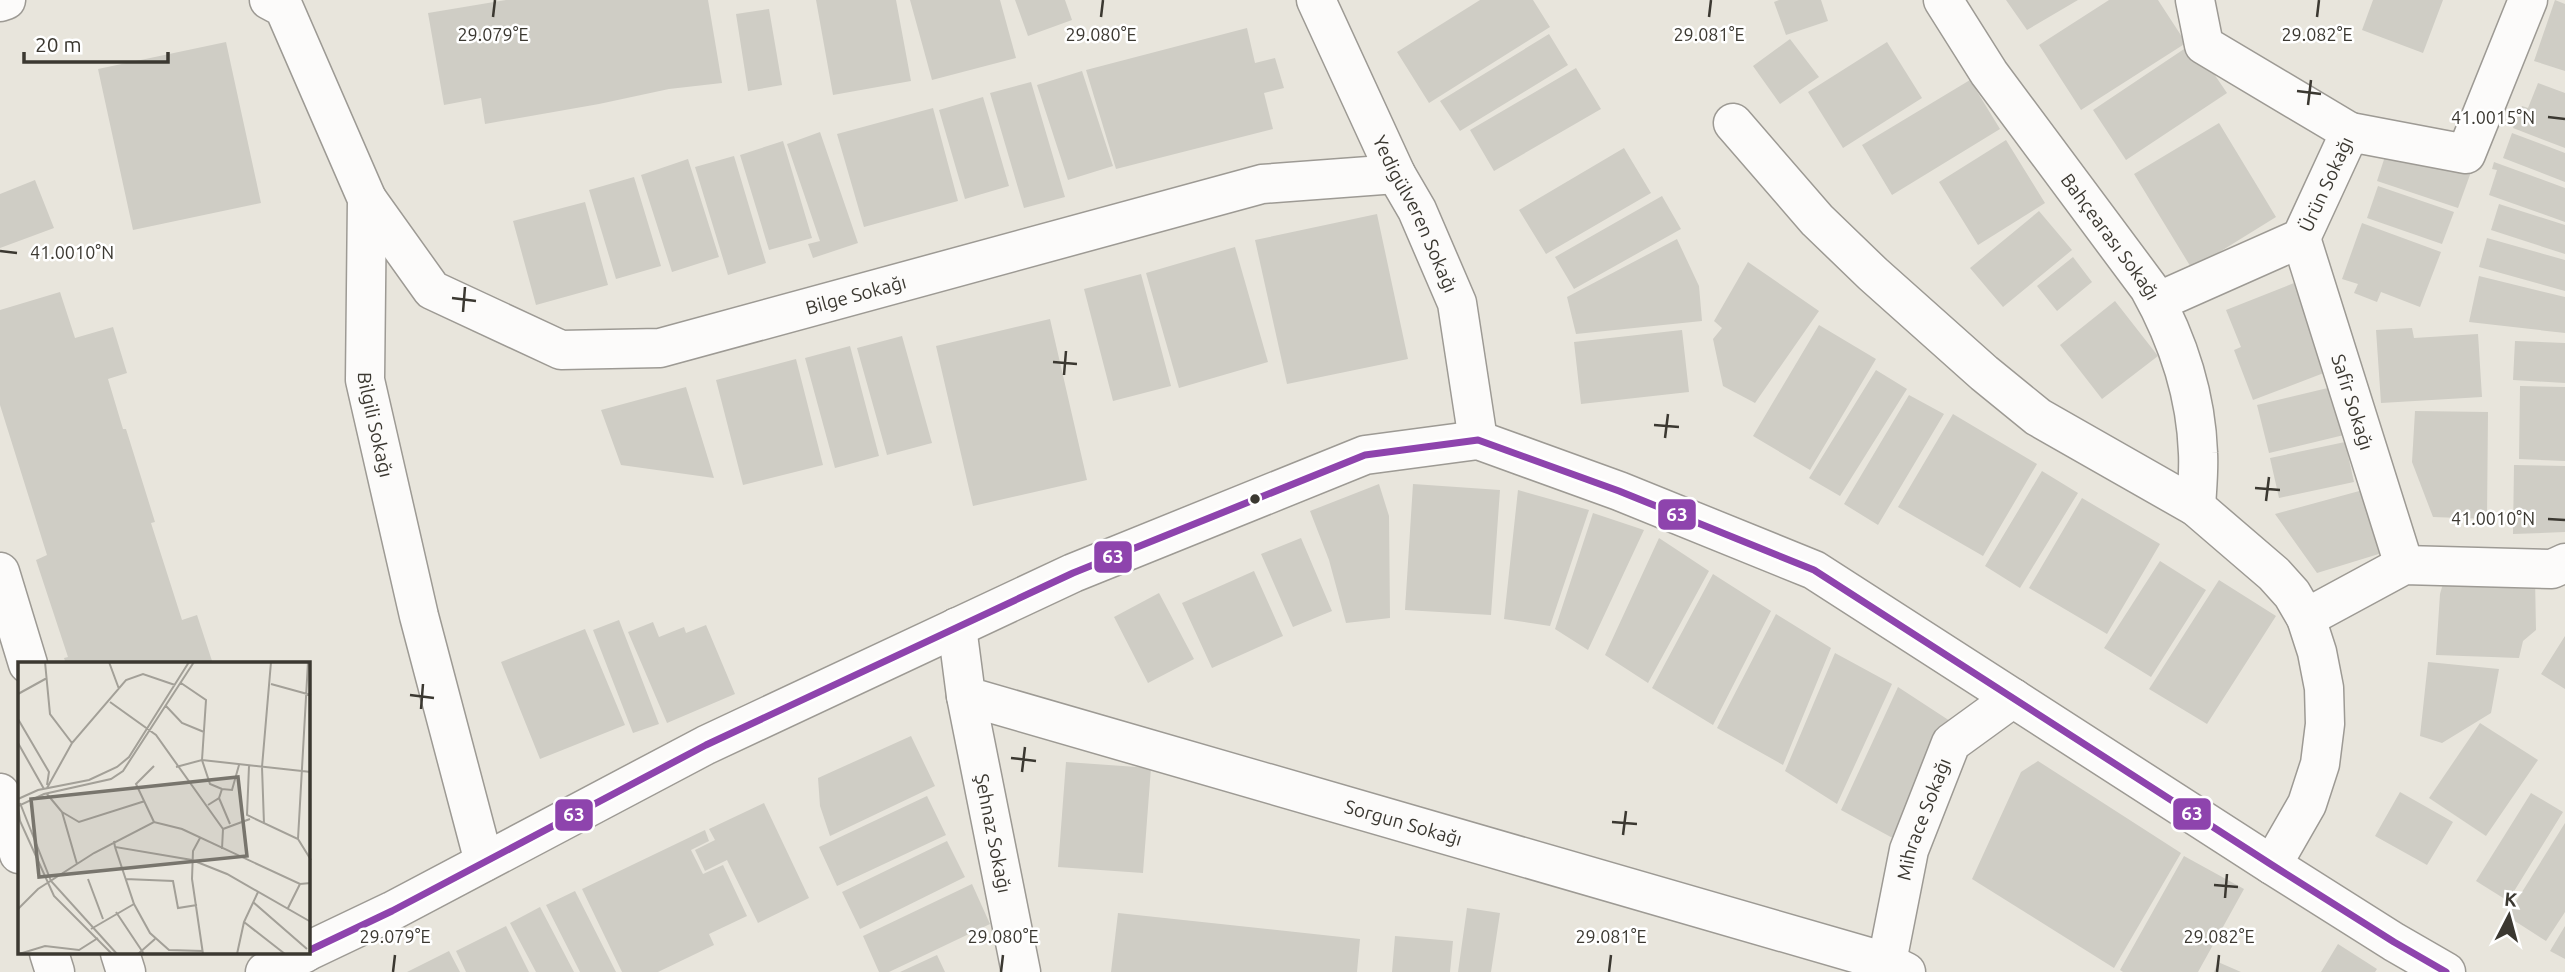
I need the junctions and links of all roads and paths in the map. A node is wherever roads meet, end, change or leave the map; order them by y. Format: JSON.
{"nodes":[{"id":1,"x":6,"y":0,"type":"edge"},
{"id":2,"x":269,"y":0,"type":"edge"},
{"id":3,"x":1316,"y":0,"type":"edge"},
{"id":4,"x":1943,"y":0,"type":"edge"},
{"id":5,"x":2195,"y":0,"type":"edge"},
{"id":6,"x":2528,"y":0,"type":"edge"},
{"id":7,"x":0,"y":2,"type":"edge"},
{"id":8,"x":1733,"y":123,"type":"dead end"},
{"id":9,"x":2350,"y":132,"type":"junction"},
{"id":10,"x":1395,"y":174,"type":"junction"},
{"id":11,"x":368,"y":199,"type":"junction"},
{"id":12,"x":2301,"y":238,"type":"junction"},
{"id":13,"x":2157,"y":302,"type":"junction"},
{"id":14,"x":1478,"y":440,"type":"junction"},
{"id":15,"x":2196,"y":506,"type":"junction"},
{"id":16,"x":2565,"y":564,"type":"edge"},
{"id":17,"x":2404,"y":565,"type":"junction"},
{"id":18,"x":0,"y":572,"type":"edge"},
{"id":19,"x":2306,"y":618,"type":"junction"},
{"id":20,"x":957,"y":628,"type":"junction"},
{"id":21,"x":27,"y":662,"type":"edge"},
{"id":22,"x":966,"y":696,"type":"junction"},
{"id":23,"x":2013,"y":698,"type":"junction"},
{"id":24,"x":0,"y":793,"type":"edge"},
{"id":25,"x":18,"y":851,"type":"edge"},
{"id":26,"x":484,"y":862,"type":"junction"},
{"id":27,"x":2272,"y":865,"type":"junction"},
{"id":28,"x":310,"y":950,"type":"edge"},
{"id":29,"x":50,"y":954,"type":"edge"},
{"id":30,"x":120,"y":954,"type":"edge"},
{"id":31,"x":302,"y":954,"type":"edge"},
{"id":32,"x":1892,"y":969,"type":"edge"},
{"id":33,"x":55,"y":972,"type":"edge"},
{"id":34,"x":126,"y":972,"type":"edge"},
{"id":35,"x":265,"y":972,"type":"edge"},
{"id":36,"x":1021,"y":972,"type":"edge"},
{"id":37,"x":2446,"y":972,"type":"edge"}],
"edges":[{"from":1,"to":7,"type":"street"},
{"from":2,"to":11,"type":"street","name":"Bilgili Sokağı"},
{"from":3,"to":10,"type":"street","name":"Yedigülveren Sokağı"},
{"from":4,"to":13,"type":"street","name":"Bahçearası Sokağı"},
{"from":5,"to":9,"type":"street"},
{"from":6,"to":9,"type":"street","name":"Ürün Sokağı"},
{"from":8,"to":15,"type":"street"},
{"from":9,"to":12,"type":"street","name":"Ürün Sokağı"},
{"from":10,"to":11,"type":"street","name":"Bilge Sokağı"},
{"from":10,"to":14,"type":"street","name":"Yedigülveren Sokağı"},
{"from":11,"to":26,"type":"street","name":"Bilgili Sokağı"},
{"from":12,"to":13,"type":"street","name":"Ürün Sokağı"},
{"from":12,"to":17,"type":"street","name":"Safir Sokağı"},
{"from":13,"to":15,"type":"street","name":"Bahçearası Sokağı"},
{"from":14,"to":20,"type":"street"},
{"from":14,"to":23,"type":"street"},
{"from":15,"to":19,"type":"street"},
{"from":16,"to":17,"type":"street"},
{"from":17,"to":19,"type":"street"},
{"from":18,"to":21,"type":"street"},
{"from":19,"to":27,"type":"street"},
{"from":20,"to":22,"type":"street"},
{"from":20,"to":26,"type":"street"},
{"from":22,"to":32,"type":"street","name":"Sorgun Sokağı"},
{"from":22,"to":36,"type":"street","name":"Şehnaz Sokağı"},
{"from":23,"to":27,"type":"street"},
{"from":23,"to":32,"type":"street","name":"Mihrace Sokağı"},
{"from":24,"to":25,"type":"street"},
{"from":26,"to":28,"type":"street"},
{"from":27,"to":37,"type":"street"},
{"from":29,"to":33,"type":"street"},
{"from":30,"to":34,"type":"street"},
{"from":31,"to":35,"type":"street"}]}
